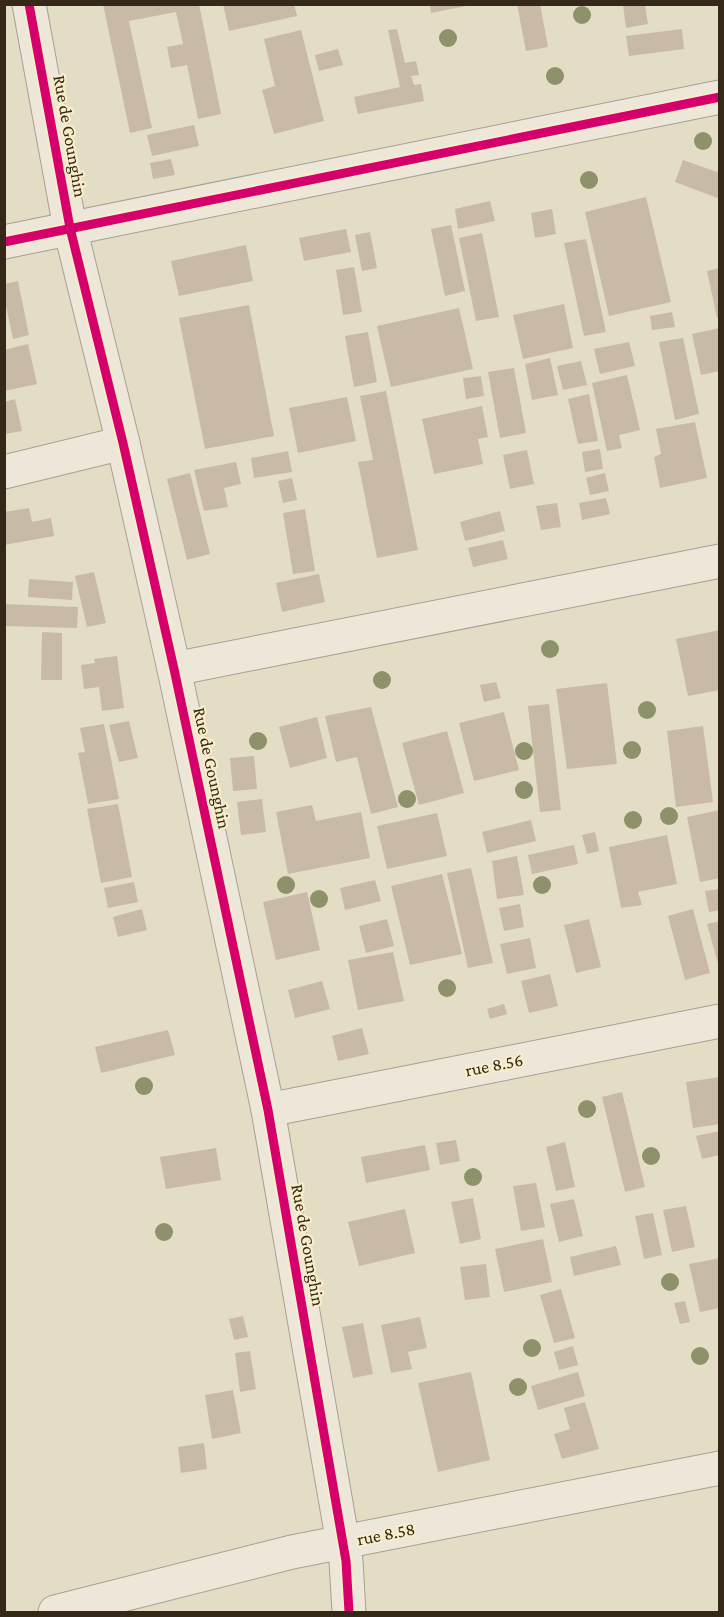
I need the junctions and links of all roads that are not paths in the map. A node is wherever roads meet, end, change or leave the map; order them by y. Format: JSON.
{"nodes":[{"id":1,"x":29,"y":4,"type":"edge"},
{"id":2,"x":720,"y":97,"type":"edge"},
{"id":3,"x":70,"y":228,"type":"junction"},
{"id":4,"x":4,"y":242,"type":"edge"},
{"id":5,"x":123,"y":443,"type":"junction"},
{"id":6,"x":4,"y":472,"type":"edge"},
{"id":7,"x":720,"y":561,"type":"edge"},
{"id":8,"x":174,"y":669,"type":"junction"},
{"id":9,"x":720,"y":1021,"type":"edge"},
{"id":10,"x":268,"y":1110,"type":"junction"},
{"id":11,"x":720,"y":1468,"type":"edge"},
{"id":12,"x":342,"y":1542,"type":"junction"},
{"id":13,"x":55,"y":1612,"type":"edge"},
{"id":14,"x":349,"y":1612,"type":"edge"}],
"edges":[{"from":1,"to":3,"type":"street","name":"Rue de Gounghin"},
{"from":2,"to":3,"type":"street"},
{"from":3,"to":4,"type":"street"},
{"from":3,"to":5,"type":"street","name":"Rue de Gounghin"},
{"from":5,"to":6,"type":"street"},
{"from":5,"to":8,"type":"street","name":"Rue de Gounghin"},
{"from":7,"to":8,"type":"street"},
{"from":8,"to":10,"type":"street","name":"Rue de Gounghin"},
{"from":9,"to":10,"type":"street","name":"rue 8.56"},
{"from":10,"to":12,"type":"street","name":"Rue de Gounghin"},
{"from":11,"to":12,"type":"street","name":"rue 8.58"},
{"from":12,"to":13,"type":"street","name":"rue 8.58"},
{"from":12,"to":14,"type":"street","name":"Rue de Gounghin"}]}
